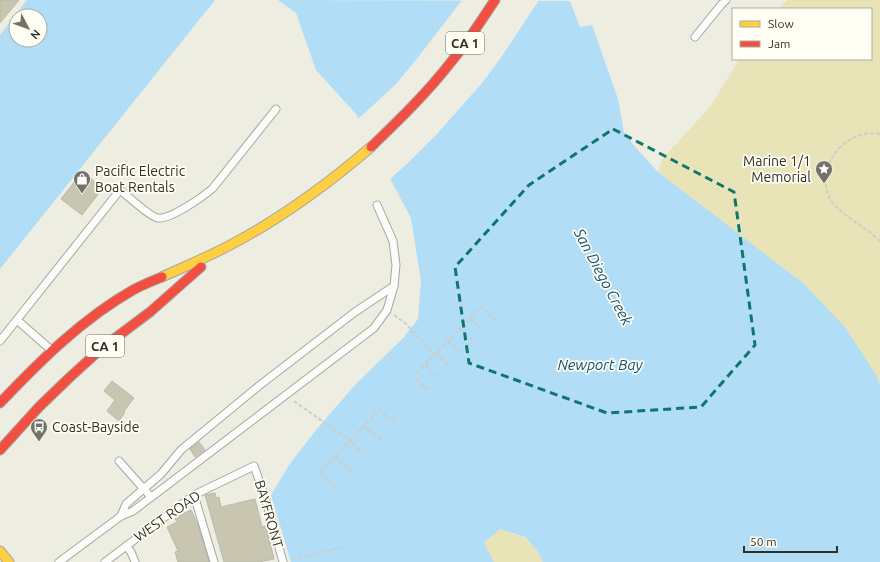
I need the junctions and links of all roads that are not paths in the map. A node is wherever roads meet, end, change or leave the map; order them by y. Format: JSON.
{"nodes":[{"id":1,"x":495,"y":0,"type":"edge"},
{"id":2,"x":722,"y":2,"type":"edge"},
{"id":3,"x":695,"y":37,"type":"dead end"},
{"id":4,"x":276,"y":109,"type":"dead end"},
{"id":5,"x":377,"y":205,"type":"dead end"},
{"id":6,"x":218,"y":252,"type":"junction"},
{"id":7,"x":394,"y":286,"type":"junction"},
{"id":8,"x":17,"y":320,"type":"junction"},
{"id":9,"x":0,"y":341,"type":"edge"},
{"id":10,"x":52,"y":351,"type":"junction"},
{"id":11,"x":0,"y":403,"type":"edge"},
{"id":12,"x":0,"y":450,"type":"edge"},
{"id":13,"x":119,"y":461,"type":"dead end"},
{"id":14,"x":254,"y":466,"type":"joint"},
{"id":15,"x":144,"y":488,"type":"junction"},
{"id":16,"x":194,"y":495,"type":"junction"},
{"id":17,"x":151,"y":497,"type":"junction"},
{"id":18,"x":121,"y":516,"type":"junction"},
{"id":19,"x":126,"y":546,"type":"junction"},
{"id":20,"x":0,"y":550,"type":"edge"},
{"id":21,"x":9,"y":562,"type":"edge"},
{"id":22,"x":59,"y":562,"type":"edge"},
{"id":23,"x":105,"y":562,"type":"edge"},
{"id":24,"x":135,"y":562,"type":"edge"},
{"id":25,"x":214,"y":562,"type":"edge"},
{"id":26,"x":283,"y":562,"type":"edge"}],
"edges":[{"from":1,"to":6,"type":"main road","number":"CA 1"},
{"from":2,"to":3,"type":"lane"},
{"from":4,"to":8,"type":"lane"},
{"from":5,"to":7,"type":"lane"},
{"from":6,"to":10,"type":"main road","number":"CA 1"},
{"from":6,"to":12,"type":"main road","number":"CA 1"},
{"from":7,"to":15,"type":"lane"},
{"from":7,"to":17,"type":"lane"},
{"from":8,"to":9,"type":"lane"},
{"from":8,"to":10,"type":"lane"},
{"from":10,"to":11,"type":"main road","number":"CA 1"},
{"from":13,"to":15,"type":"lane"},
{"from":14,"to":16,"type":"lane","name":"WEST ROAD"},
{"from":14,"to":26,"type":"lane","name":"BAYFRONT"},
{"from":15,"to":17,"type":"lane"},
{"from":15,"to":18,"type":"lane"},
{"from":16,"to":19,"type":"lane","name":"WEST ROAD"},
{"from":16,"to":25,"type":"lane"},
{"from":17,"to":18,"type":"lane"},
{"from":18,"to":22,"type":"lane"},
{"from":19,"to":23,"type":"lane","name":"WEST ROAD"},
{"from":19,"to":24,"type":"lane"},
{"from":20,"to":21,"type":"main road"}]}
